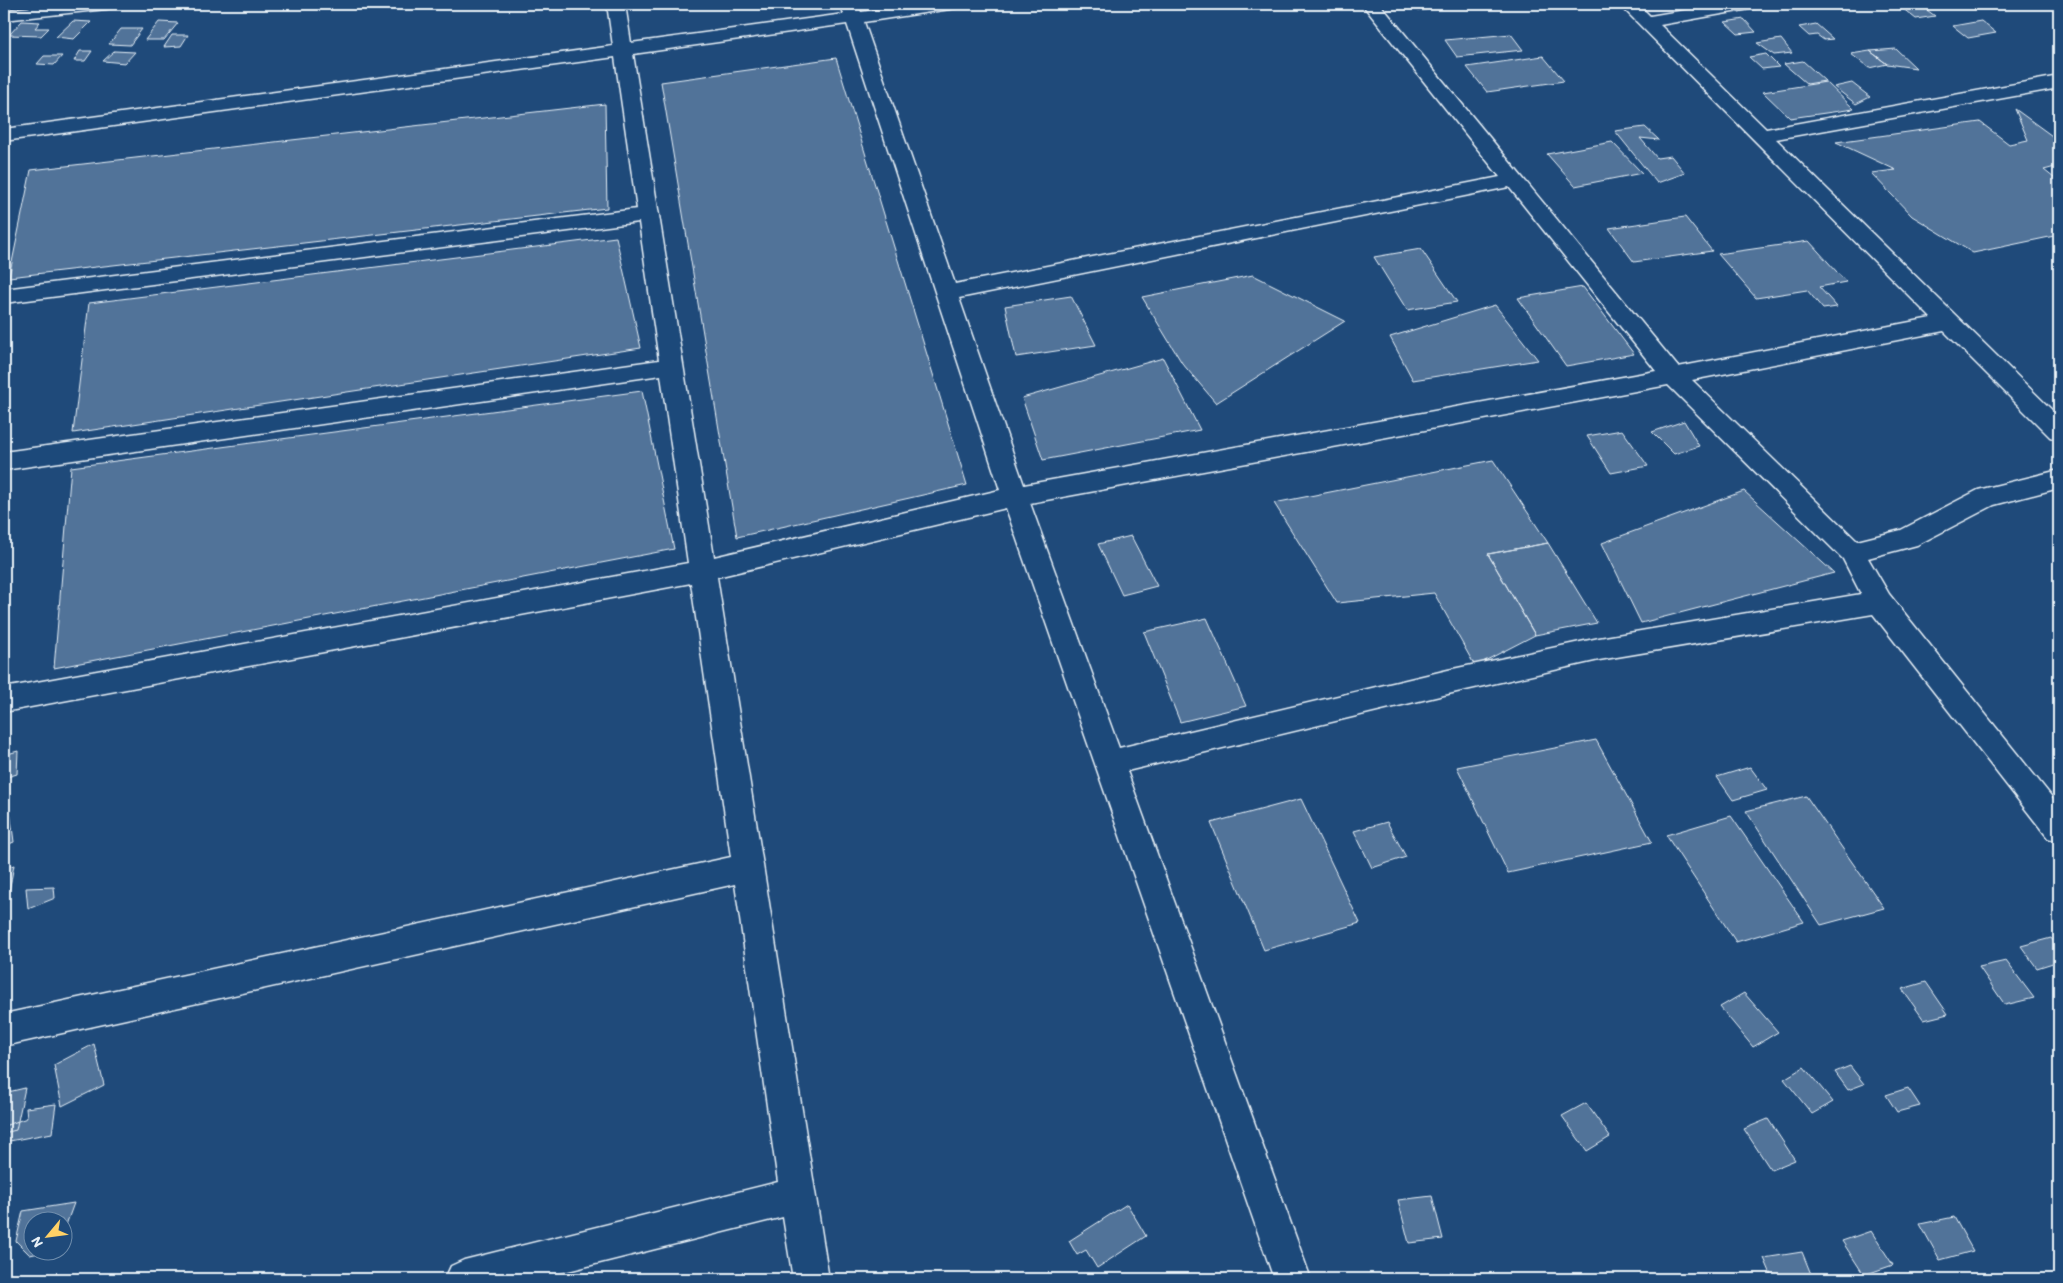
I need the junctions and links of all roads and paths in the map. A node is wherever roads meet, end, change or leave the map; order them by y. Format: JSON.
{"nodes":[{"id":1,"x":106,"y":4,"type":"edge"},
{"id":2,"x":616,"y":4,"type":"edge"},
{"id":3,"x":950,"y":4,"type":"edge"},
{"id":4,"x":1371,"y":4,"type":"edge"},
{"id":5,"x":1628,"y":4,"type":"edge"},
{"id":6,"x":1750,"y":4,"type":"edge"},
{"id":7,"x":852,"y":11,"type":"edge"},
{"id":8,"x":4,"y":15,"type":"edge"},
{"id":9,"x":1646,"y":22,"type":"junction"},
{"id":10,"x":622,"y":49,"type":"junction"},
{"id":11,"x":2059,"y":82,"type":"edge"},
{"id":12,"x":4,"y":135,"type":"edge"},
{"id":13,"x":1762,"y":136,"type":"junction"},
{"id":14,"x":1514,"y":180,"type":"junction"},
{"id":15,"x":647,"y":214,"type":"junction"},
{"id":16,"x":947,"y":293,"type":"junction"},
{"id":17,"x":4,"y":296,"type":"edge"},
{"id":18,"x":1950,"y":322,"type":"junction"},
{"id":19,"x":671,"y":366,"type":"junction"},
{"id":20,"x":1673,"y":376,"type":"junction"},
{"id":21,"x":2059,"y":431,"type":"edge"},
{"id":22,"x":4,"y":461,"type":"edge"},
{"id":23,"x":2059,"y":479,"type":"edge"},
{"id":24,"x":1015,"y":496,"type":"junction"},
{"id":25,"x":1852,"y":552,"type":"junction"},
{"id":26,"x":704,"y":570,"type":"junction"},
{"id":27,"x":1879,"y":602,"type":"junction"},
{"id":28,"x":4,"y":700,"type":"edge"},
{"id":29,"x":1109,"y":763,"type":"junction"},
{"id":30,"x":2059,"y":828,"type":"edge"},
{"id":31,"x":748,"y":867,"type":"junction"},
{"id":32,"x":4,"y":1030,"type":"edge"},
{"id":33,"x":798,"y":1194,"type":"junction"},
{"id":34,"x":464,"y":1279,"type":"edge"},
{"id":35,"x":811,"y":1279,"type":"edge"},
{"id":36,"x":1292,"y":1279,"type":"edge"}],
"edges":[{"from":1,"to":8,"type":"street"},
{"from":2,"to":10,"type":"street"},
{"from":3,"to":7,"type":"street"},
{"from":4,"to":14,"type":"street"},
{"from":5,"to":9,"type":"street"},
{"from":6,"to":9,"type":"street"},
{"from":7,"to":10,"type":"street"},
{"from":7,"to":16,"type":"street"},
{"from":9,"to":13,"type":"street"},
{"from":10,"to":12,"type":"street"},
{"from":10,"to":15,"type":"street"},
{"from":11,"to":13,"type":"street"},
{"from":13,"to":18,"type":"street"},
{"from":14,"to":16,"type":"street"},
{"from":14,"to":20,"type":"street"},
{"from":15,"to":17,"type":"street"},
{"from":15,"to":19,"type":"street"},
{"from":16,"to":24,"type":"street"},
{"from":18,"to":20,"type":"street"},
{"from":18,"to":21,"type":"street"},
{"from":19,"to":22,"type":"street"},
{"from":19,"to":26,"type":"street"},
{"from":20,"to":24,"type":"street"},
{"from":20,"to":25,"type":"street"},
{"from":23,"to":25,"type":"street"},
{"from":24,"to":26,"type":"street"},
{"from":24,"to":29,"type":"street"},
{"from":25,"to":27,"type":"street"},
{"from":26,"to":28,"type":"street"},
{"from":26,"to":31,"type":"street"},
{"from":27,"to":29,"type":"street"},
{"from":27,"to":30,"type":"street"},
{"from":29,"to":36,"type":"street"},
{"from":31,"to":32,"type":"street"},
{"from":31,"to":33,"type":"street"},
{"from":33,"to":34,"type":"street"},
{"from":33,"to":35,"type":"street"}]}
